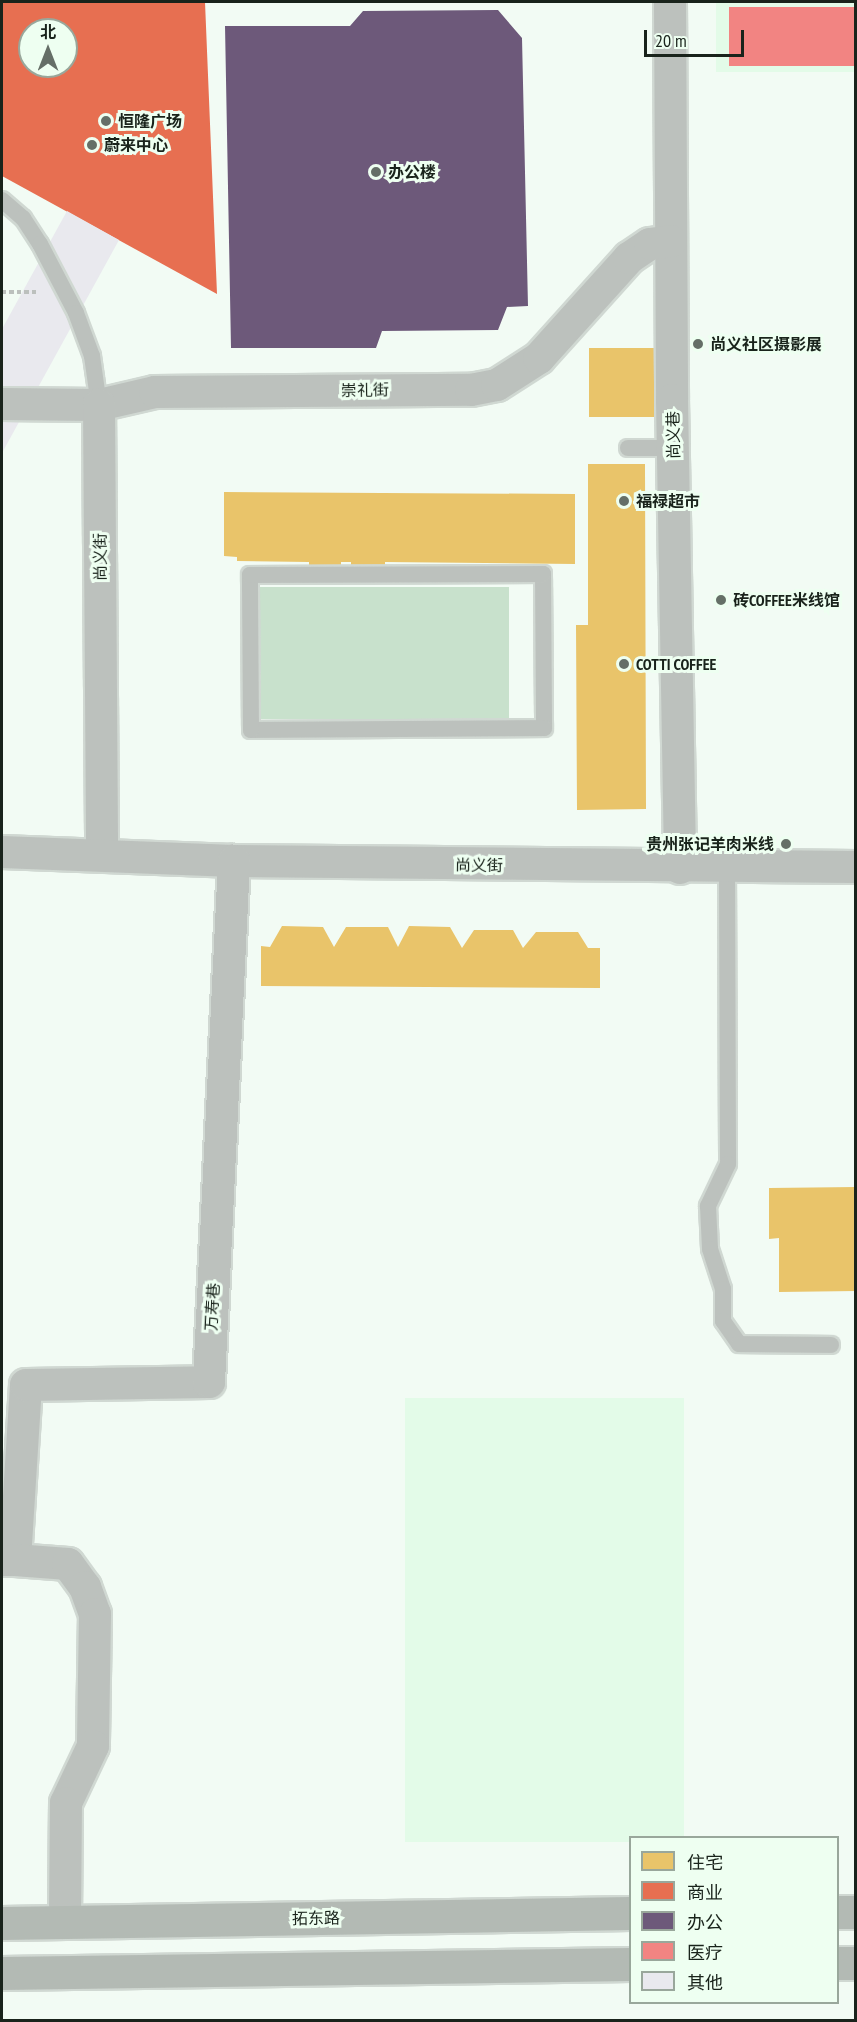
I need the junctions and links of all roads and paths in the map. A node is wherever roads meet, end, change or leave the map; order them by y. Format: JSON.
{"nodes":[{"id":1,"x":670,"y":2,"type":"edge"},
{"id":2,"x":2,"y":200,"type":"edge"},
{"id":3,"x":671,"y":241,"type":"junction"},
{"id":4,"x":2,"y":292,"type":"edge"},
{"id":5,"x":8,"y":292,"type":"dead end"},
{"id":6,"x":2,"y":404,"type":"edge"},
{"id":7,"x":99,"y":405,"type":"junction"},
{"id":8,"x":628,"y":448,"type":"dead end"},
{"id":9,"x":673,"y":448,"type":"junction"},
{"id":10,"x":250,"y":575,"type":"joint"},
{"id":11,"x":2,"y":852,"type":"edge"},
{"id":12,"x":102,"y":854,"type":"junction"},
{"id":13,"x":234,"y":861,"type":"junction"},
{"id":14,"x":855,"y":867,"type":"edge"},
{"id":15,"x":680,"y":868,"type":"junction"},
{"id":16,"x":727,"y":868,"type":"junction"},
{"id":17,"x":831,"y":1345,"type":"dead end"},
{"id":18,"x":8,"y":1560,"type":"edge"},
{"id":19,"x":839,"y":1912,"type":"edge"},
{"id":20,"x":855,"y":1912,"type":"edge"},
{"id":21,"x":629,"y":1913,"type":"edge"},
{"id":22,"x":65,"y":1922,"type":"junction"},
{"id":23,"x":2,"y":1923,"type":"edge"},
{"id":24,"x":839,"y":1963,"type":"edge"},
{"id":25,"x":855,"y":1963,"type":"edge"},
{"id":26,"x":629,"y":1964,"type":"edge"},
{"id":27,"x":2,"y":1973,"type":"edge"}],
"edges":[{"from":1,"to":3,"type":"street","name":"尚义巷"},
{"from":2,"to":7,"type":"lane"},
{"from":3,"to":7,"type":"street","name":"崇礼街"},
{"from":3,"to":9,"type":"street","name":"尚义巷"},
{"from":4,"to":5,"type":"path"},
{"from":6,"to":7,"type":"street","name":"崇礼街"},
{"from":7,"to":12,"type":"street","name":"尚义街"},
{"from":8,"to":9,"type":"lane"},
{"from":9,"to":15,"type":"street","name":"尚义巷"},
{"from":10,"to":10,"type":"lane"},
{"from":11,"to":12,"type":"street","name":"尚义街"},
{"from":12,"to":13,"type":"street","name":"尚义街"},
{"from":13,"to":15,"type":"street","name":"尚义街"},
{"from":13,"to":18,"type":"street","name":"万寿巷"},
{"from":14,"to":16,"type":"street","name":"尚义街"},
{"from":15,"to":16,"type":"street","name":"尚义街"},
{"from":16,"to":17,"type":"lane"},
{"from":18,"to":22,"type":"street"},
{"from":19,"to":20,"type":"main road"},
{"from":21,"to":22,"type":"main road","name":"拓东路"},
{"from":22,"to":23,"type":"main road","name":"拓东路"},
{"from":24,"to":25,"type":"main road"},
{"from":26,"to":27,"type":"main road"}]}
